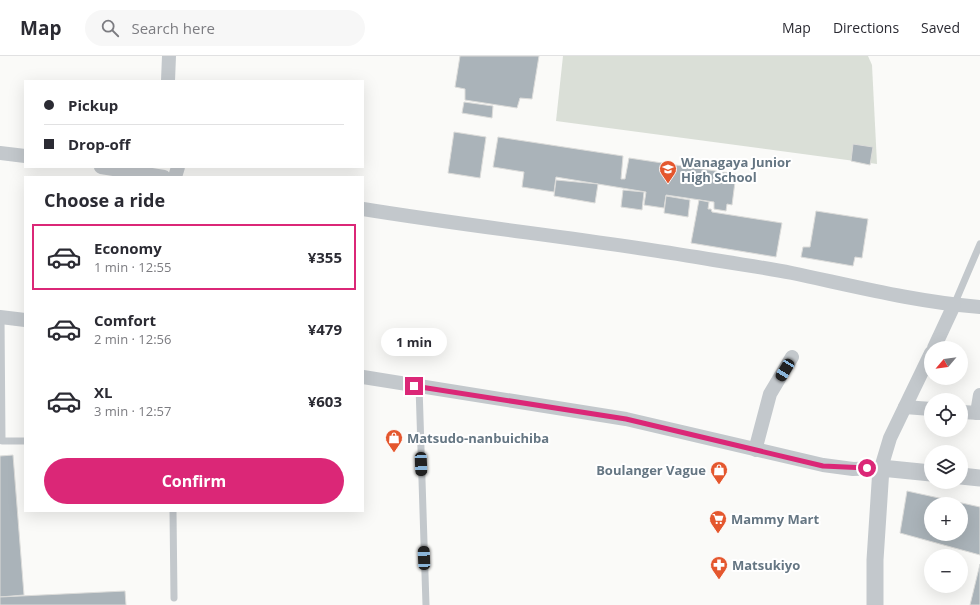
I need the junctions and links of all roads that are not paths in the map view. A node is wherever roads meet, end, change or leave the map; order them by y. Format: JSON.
{"nodes":[{"id":1,"x":169,"y":56,"type":"edge"},
{"id":2,"x":168,"y":80,"type":"edge"},
{"id":3,"x":0,"y":153,"type":"edge"},
{"id":4,"x":24,"y":156,"type":"edge"},
{"id":5,"x":107,"y":168,"type":"edge"},
{"id":6,"x":158,"y":176,"type":"edge"},
{"id":7,"x":364,"y":209,"type":"edge"},
{"id":8,"x":980,"y":244,"type":"edge"},
{"id":9,"x":954,"y":305,"type":"junction"},
{"id":10,"x":980,"y":307,"type":"edge"},
{"id":11,"x":0,"y":317,"type":"edge"},
{"id":12,"x":24,"y":320,"type":"edge"},
{"id":13,"x":937,"y":341,"type":"edge"},
{"id":14,"x":792,"y":357,"type":"dead end"},
{"id":15,"x":924,"y":368,"type":"edge"},
{"id":16,"x":364,"y":378,"type":"edge"},
{"id":17,"x":419,"y":386,"type":"junction"},
{"id":18,"x":980,"y":396,"type":"edge"},
{"id":19,"x":905,"y":407,"type":"junction"},
{"id":20,"x":924,"y":408,"type":"edge"},
{"id":21,"x":968,"y":412,"type":"edge"},
{"id":22,"x":978,"y":413,"type":"edge"},
{"id":23,"x":24,"y":441,"type":"edge"},
{"id":24,"x":756,"y":450,"type":"junction"},
{"id":25,"x":881,"y":468,"type":"junction"},
{"id":26,"x":924,"y":472,"type":"edge"},
{"id":27,"x":968,"y":477,"type":"edge"},
{"id":28,"x":980,"y":478,"type":"edge"},
{"id":29,"x":173,"y":512,"type":"edge"},
{"id":30,"x":174,"y":598,"type":"dead end"},
{"id":31,"x":426,"y":605,"type":"edge"},
{"id":32,"x":875,"y":605,"type":"edge"}],
"edges":[{"from":1,"to":2,"type":"street"},
{"from":3,"to":4,"type":"street"},
{"from":5,"to":6,"type":"street"},
{"from":7,"to":9,"type":"street"},
{"from":8,"to":9,"type":"lane"},
{"from":9,"to":10,"type":"street"},
{"from":9,"to":13,"type":"street"},
{"from":11,"to":12,"type":"street"},
{"from":11,"to":23,"type":"lane"},
{"from":14,"to":24,"type":"street"},
{"from":15,"to":19,"type":"street"},
{"from":16,"to":17,"type":"street"},
{"from":17,"to":24,"type":"street"},
{"from":17,"to":31,"type":"lane"},
{"from":18,"to":22,"type":"street"},
{"from":19,"to":20,"type":"street"},
{"from":19,"to":25,"type":"street"},
{"from":21,"to":22,"type":"street"},
{"from":24,"to":25,"type":"street"},
{"from":25,"to":26,"type":"street"},
{"from":25,"to":32,"type":"street"},
{"from":27,"to":28,"type":"street"},
{"from":29,"to":30,"type":"lane"}]}
